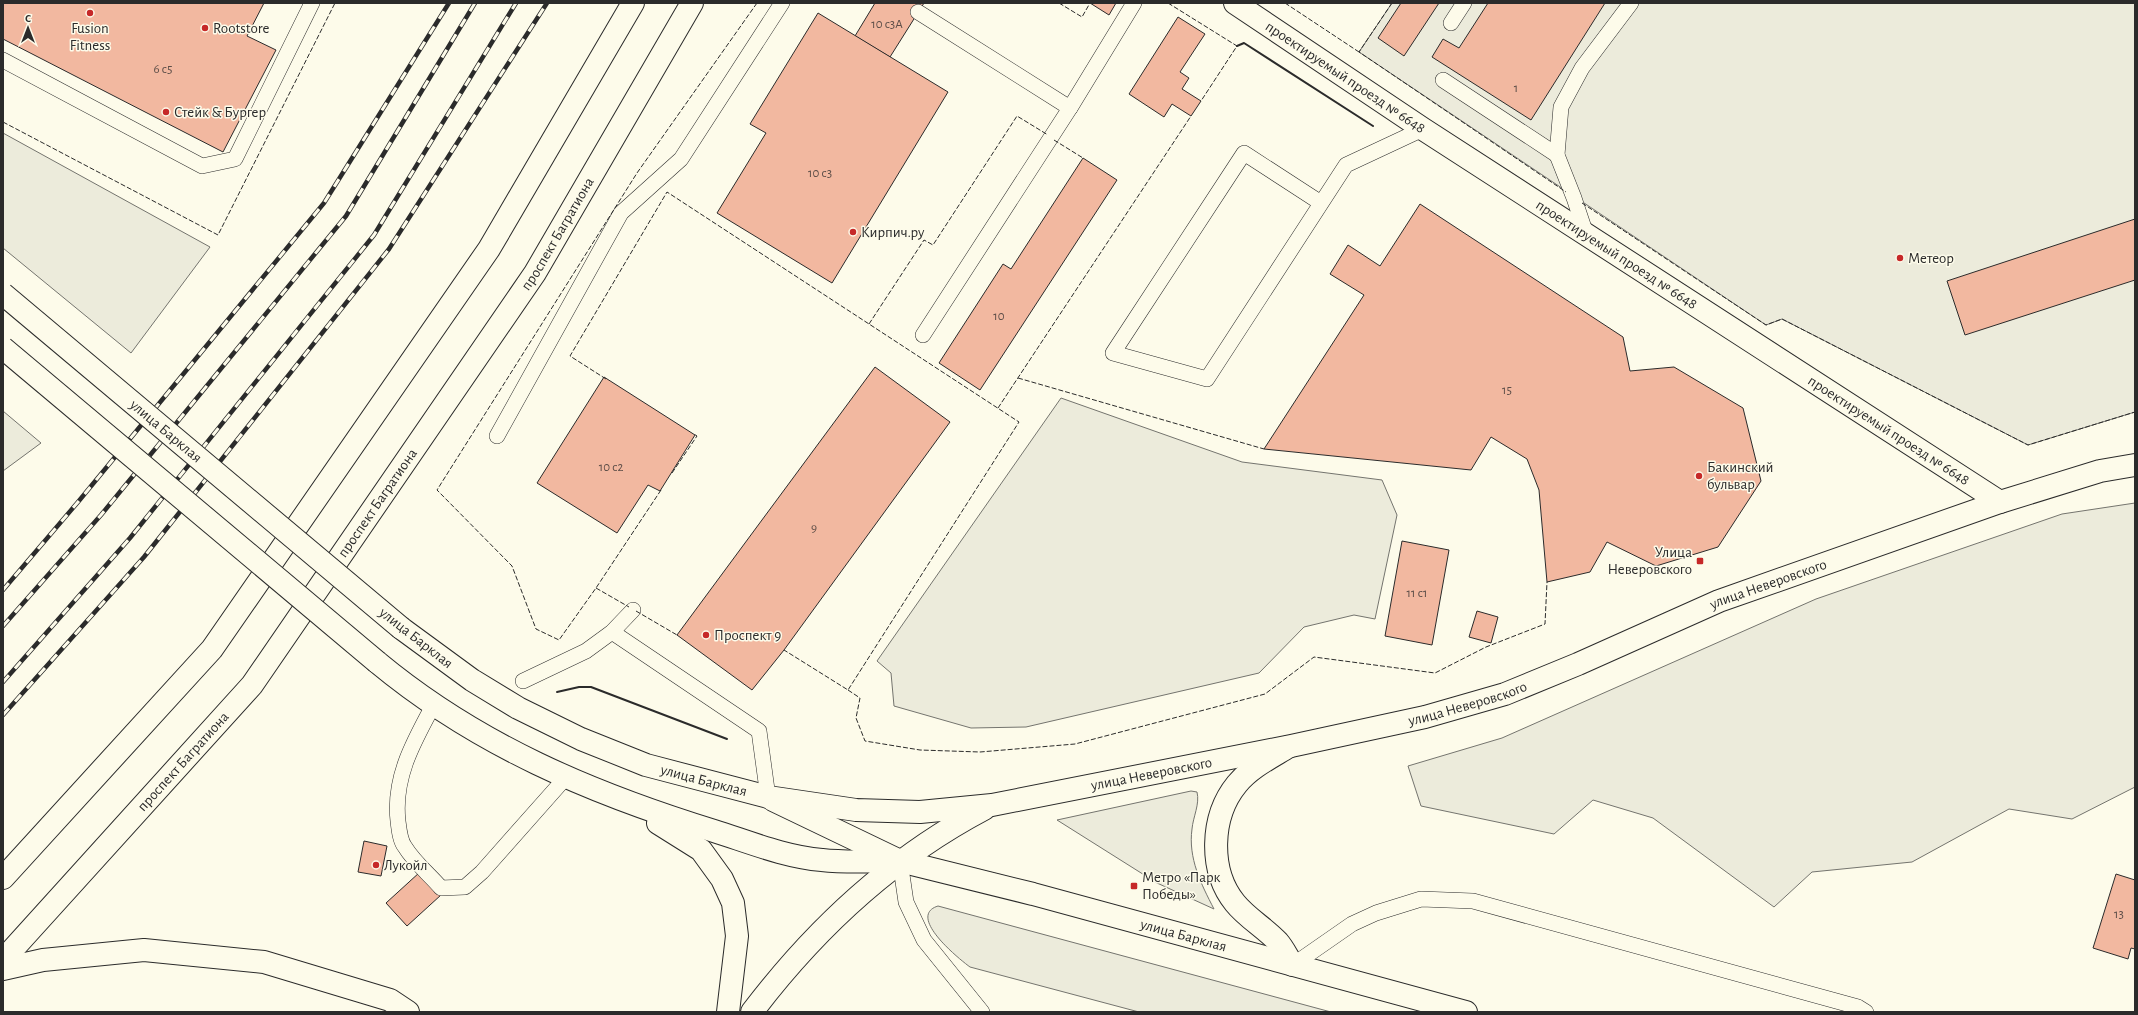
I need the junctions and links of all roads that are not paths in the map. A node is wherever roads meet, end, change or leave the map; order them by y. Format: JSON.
{"nodes":[{"id":1,"x":312,"y":3,"type":"edge"},
{"id":2,"x":633,"y":3,"type":"edge"},
{"id":3,"x":692,"y":3,"type":"edge"},
{"id":4,"x":782,"y":3,"type":"edge"},
{"id":5,"x":1134,"y":3,"type":"edge"},
{"id":6,"x":1235,"y":3,"type":"edge"},
{"id":7,"x":1464,"y":3,"type":"edge"},
{"id":8,"x":1630,"y":3,"type":"edge"},
{"id":9,"x":918,"y":12,"type":"dead end"},
{"id":10,"x":1451,"y":23,"type":"dead end"},
{"id":11,"x":3,"y":60,"type":"edge"},
{"id":12,"x":1443,"y":80,"type":"dead end"},
{"id":13,"x":1070,"y":108,"type":"junction"},
{"id":14,"x":1423,"y":129,"type":"junction"},
{"id":15,"x":1556,"y":156,"type":"junction"},
{"id":16,"x":1321,"y":203,"type":"junction"},
{"id":17,"x":1586,"y":234,"type":"junction"},
{"id":18,"x":3,"y":294,"type":"edge"},
{"id":19,"x":923,"y":335,"type":"dead end"},
{"id":20,"x":3,"y":348,"type":"edge"},
{"id":21,"x":497,"y":436,"type":"dead end"},
{"id":22,"x":2135,"y":457,"type":"edge"},
{"id":23,"x":2135,"y":465,"type":"edge"},
{"id":24,"x":2100,"y":470,"type":"junction"},
{"id":25,"x":2000,"y":502,"type":"junction"},
{"id":26,"x":633,"y":610,"type":"dead end"},
{"id":27,"x":612,"y":632,"type":"junction"},
{"id":28,"x":523,"y":681,"type":"dead end"},
{"id":29,"x":434,"y":704,"type":"junction"},
{"id":30,"x":1290,"y":746,"type":"junction"},
{"id":31,"x":562,"y":776,"type":"junction"},
{"id":32,"x":611,"y":797,"type":"junction"},
{"id":33,"x":768,"y":797,"type":"junction"},
{"id":34,"x":992,"y":805,"type":"junction"},
{"id":35,"x":900,"y":861,"type":"junction"},
{"id":36,"x":3,"y":878,"type":"edge"},
{"id":37,"x":3,"y":960,"type":"edge"},
{"id":38,"x":1293,"y":965,"type":"junction"},
{"id":39,"x":3,"y":969,"type":"edge"},
{"id":40,"x":408,"y":1012,"type":"edge"},
{"id":41,"x":728,"y":1012,"type":"edge"},
{"id":42,"x":752,"y":1012,"type":"edge"},
{"id":43,"x":982,"y":1012,"type":"edge"},
{"id":44,"x":1466,"y":1012,"type":"edge"},
{"id":45,"x":1866,"y":1012,"type":"edge"}],
"edges":[{"from":1,"to":11,"type":"lane"},
{"from":2,"to":36,"type":"main road"},
{"from":3,"to":37,"type":"main road","name":"проспект Багратиона"},
{"from":4,"to":21,"type":"lane"},
{"from":5,"to":13,"type":"lane"},
{"from":6,"to":14,"type":"main road","name":"проектируемый проезд № 6648"},
{"from":7,"to":10,"type":"lane"},
{"from":8,"to":15,"type":"lane"},
{"from":9,"to":13,"type":"lane"},
{"from":12,"to":15,"type":"lane"},
{"from":13,"to":19,"type":"lane"},
{"from":14,"to":16,"type":"lane"},
{"from":14,"to":17,"type":"main road","name":"проектируемый проезд № 6648"},
{"from":15,"to":17,"type":"lane"},
{"from":16,"to":16,"type":"lane"},
{"from":17,"to":25,"type":"main road","name":"проектируемый проезд № 6648"},
{"from":18,"to":33,"type":"main road","name":"улица Барклая","bridge":true},
{"from":20,"to":29,"type":"main road","name":"улица Барклая","bridge":true},
{"from":22,"to":24,"type":"main road","name":"улица Неверовского"},
{"from":23,"to":24,"type":"main road"},
{"from":24,"to":25,"type":"main road","name":"улица Неверовского"},
{"from":25,"to":30,"type":"main road","name":"улица Неверовского"},
{"from":26,"to":27,"type":"lane"},
{"from":27,"to":28,"type":"lane"},
{"from":27,"to":33,"type":"lane"},
{"from":29,"to":31,"type":"main road","name":"улица Барклая"},
{"from":29,"to":31,"type":"lane"},
{"from":30,"to":34,"type":"main road","name":"улица Неверовского"},
{"from":30,"to":38,"type":"main road"},
{"from":31,"to":32,"type":"main road","name":"улица Барклая"},
{"from":32,"to":35,"type":"main road","name":"улица Барклая"},
{"from":32,"to":41,"type":"main road"},
{"from":33,"to":34,"type":"main road","name":"улица Неверовского"},
{"from":33,"to":35,"type":"main road","name":"улица Барклая"},
{"from":34,"to":35,"type":"main road"},
{"from":35,"to":38,"type":"main road","name":"улица Барклая"},
{"from":35,"to":42,"type":"main road"},
{"from":35,"to":43,"type":"lane"},
{"from":38,"to":44,"type":"main road","name":"улица Барклая"},
{"from":38,"to":45,"type":"lane"},
{"from":39,"to":40,"type":"main road"}]}
